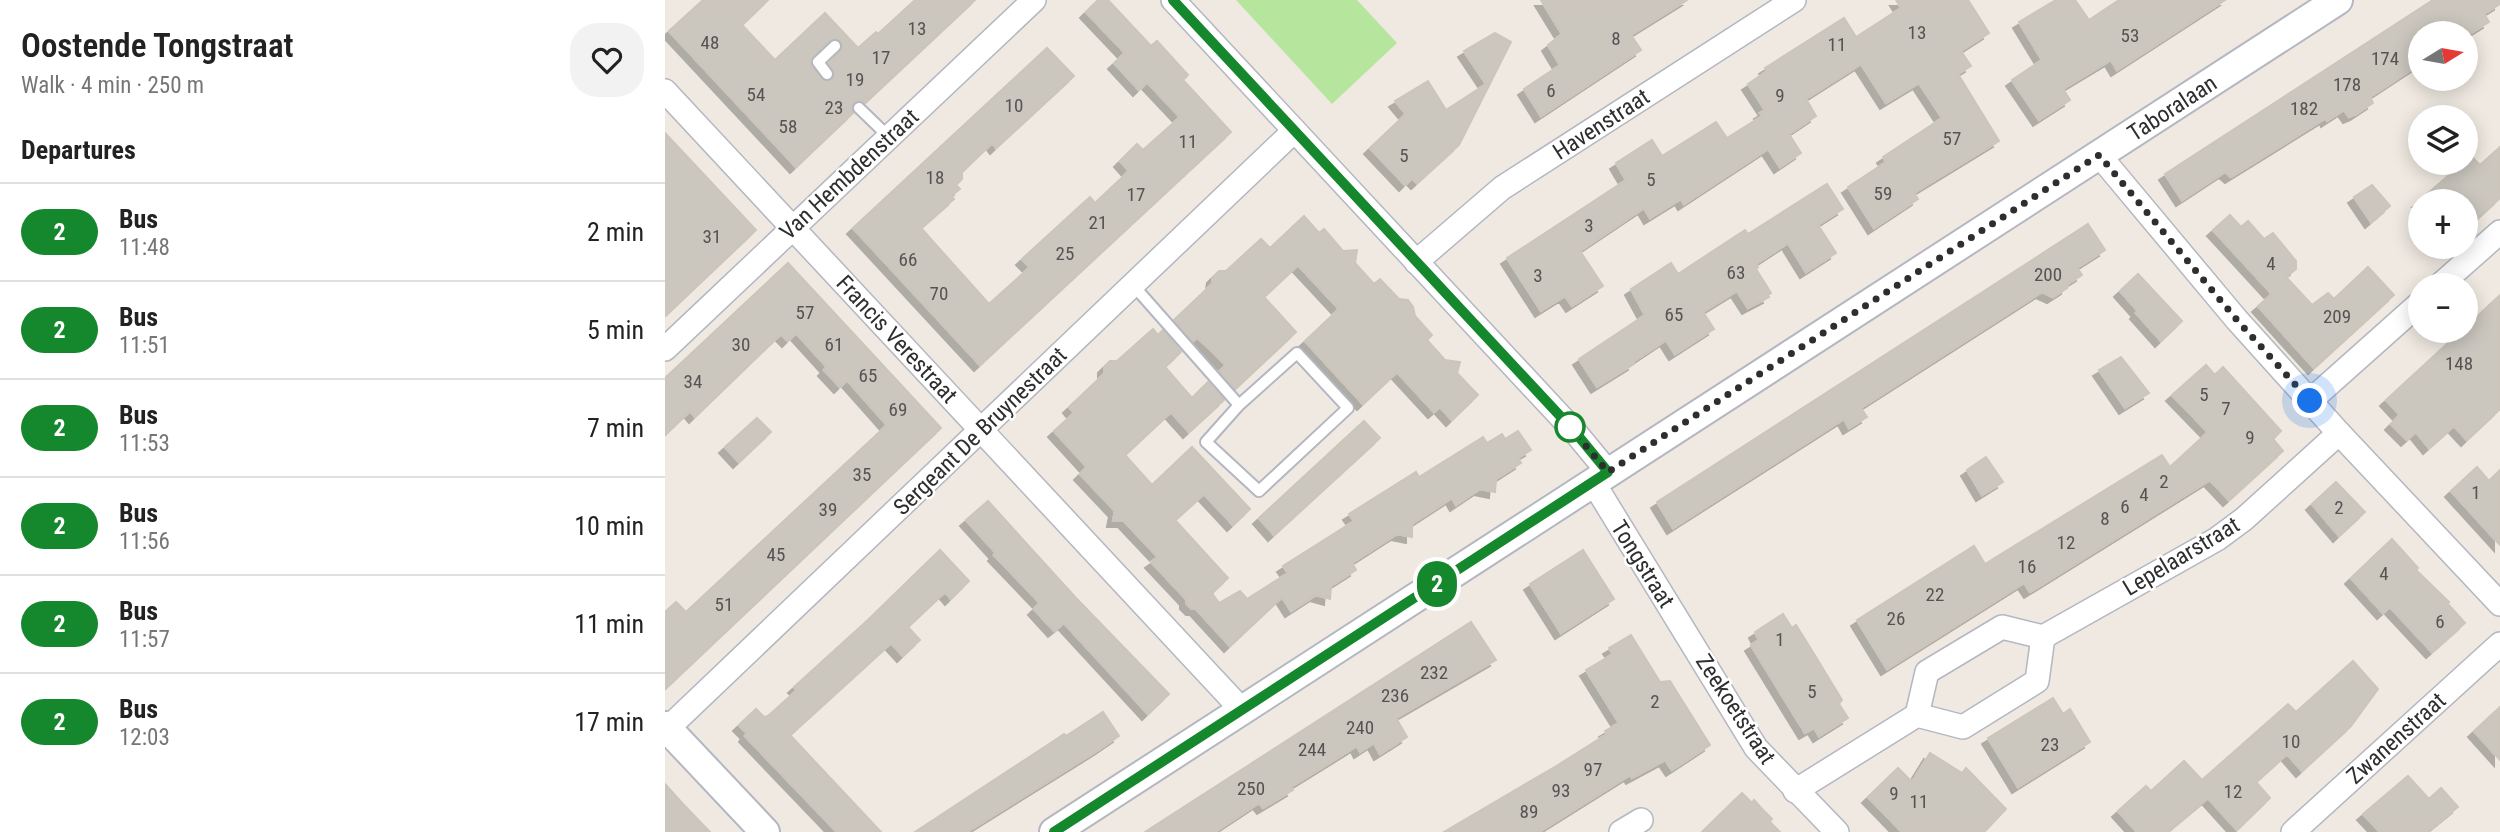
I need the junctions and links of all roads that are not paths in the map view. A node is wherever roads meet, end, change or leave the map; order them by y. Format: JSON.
{"nodes":[{"id":1,"x":1034,"y":0,"type":"edge"},
{"id":2,"x":1173,"y":0,"type":"edge"},
{"id":3,"x":1794,"y":0,"type":"edge"},
{"id":4,"x":2338,"y":0,"type":"edge"},
{"id":5,"x":835,"y":46,"type":"dead end"},
{"id":6,"x":827,"y":74,"type":"dead end"},
{"id":7,"x":665,"y":91,"type":"edge"},
{"id":8,"x":859,"y":108,"type":"dead end"},
{"id":9,"x":1294,"y":131,"type":"junction"},
{"id":10,"x":889,"y":137,"type":"junction"},
{"id":11,"x":2099,"y":155,"type":"junction"},
{"id":12,"x":793,"y":228,"type":"junction"},
{"id":13,"x":2500,"y":232,"type":"edge"},
{"id":14,"x":1416,"y":262,"type":"junction"},
{"id":15,"x":2454,"y":273,"type":"edge"},
{"id":16,"x":1133,"y":285,"type":"junction"},
{"id":17,"x":2408,"y":314,"type":"edge"},
{"id":18,"x":665,"y":349,"type":"edge"},
{"id":19,"x":2310,"y":401,"type":"junction"},
{"id":20,"x":1239,"y":405,"type":"junction"},
{"id":21,"x":982,"y":430,"type":"junction"},
{"id":22,"x":2339,"y":433,"type":"junction"},
{"id":23,"x":1600,"y":477,"type":"junction"},
{"id":24,"x":2500,"y":604,"type":"edge"},
{"id":25,"x":2043,"y":637,"type":"junction"},
{"id":26,"x":2500,"y":643,"type":"edge"},
{"id":27,"x":1694,"y":646,"type":"joint"},
{"id":28,"x":1242,"y":710,"type":"junction"},
{"id":29,"x":1917,"y":715,"type":"junction"},
{"id":30,"x":666,"y":728,"type":"edge"},
{"id":31,"x":1795,"y":791,"type":"junction"},
{"id":32,"x":1641,"y":820,"type":"dead end"},
{"id":33,"x":765,"y":832,"type":"edge"},
{"id":34,"x":1054,"y":832,"type":"edge"},
{"id":35,"x":1621,"y":832,"type":"edge"},
{"id":36,"x":1837,"y":832,"type":"edge"},
{"id":37,"x":2293,"y":832,"type":"edge"}],
"edges":[{"from":1,"to":10,"type":"street","name":"Van Hembdenstraat"},
{"from":2,"to":9,"type":"street","name":"Tongstraat"},
{"from":3,"to":14,"type":"street","name":"Havenstraat"},
{"from":4,"to":11,"type":"street","name":"Taboralaan"},
{"from":5,"to":6,"type":"lane"},
{"from":7,"to":12,"type":"street","name":"Francis Verestraat"},
{"from":8,"to":10,"type":"lane"},
{"from":9,"to":14,"type":"street","name":"Tongstraat"},
{"from":9,"to":16,"type":"street","name":"Sergeant De Bruynestraat"},
{"from":10,"to":12,"type":"street","name":"Van Hembdenstraat"},
{"from":11,"to":19,"type":"street"},
{"from":11,"to":23,"type":"street","name":"Taboralaan"},
{"from":12,"to":18,"type":"street","name":"Van Hembdenstraat"},
{"from":12,"to":21,"type":"street","name":"Francis Verestraat"},
{"from":13,"to":15,"type":"street"},
{"from":14,"to":23,"type":"street","name":"Tongstraat"},
{"from":16,"to":20,"type":"lane"},
{"from":16,"to":21,"type":"street","name":"Sergeant De Bruynestraat"},
{"from":17,"to":19,"type":"street"},
{"from":19,"to":22,"type":"street"},
{"from":20,"to":20,"type":"lane"},
{"from":21,"to":28,"type":"street","name":"Francis Verestraat"},
{"from":21,"to":30,"type":"street","name":"Sergeant De Bruynestraat"},
{"from":22,"to":24,"type":"street"},
{"from":22,"to":25,"type":"street","name":"Lepelaarstraat"},
{"from":23,"to":27,"type":"street","name":"Tongstraat"},
{"from":23,"to":28,"type":"street","name":"Taboralaan"},
{"from":25,"to":29,"type":"street"},
{"from":25,"to":29,"type":"street"},
{"from":26,"to":37,"type":"street","name":"Zwanenstraat"},
{"from":27,"to":31,"type":"street","name":"Zeekoetstraat"},
{"from":28,"to":34,"type":"street","name":"Taboralaan"},
{"from":29,"to":31,"type":"street"},
{"from":30,"to":33,"type":"street"},
{"from":31,"to":36,"type":"street","name":"Zeekoetstraat"},
{"from":32,"to":35,"type":"street"}]}
